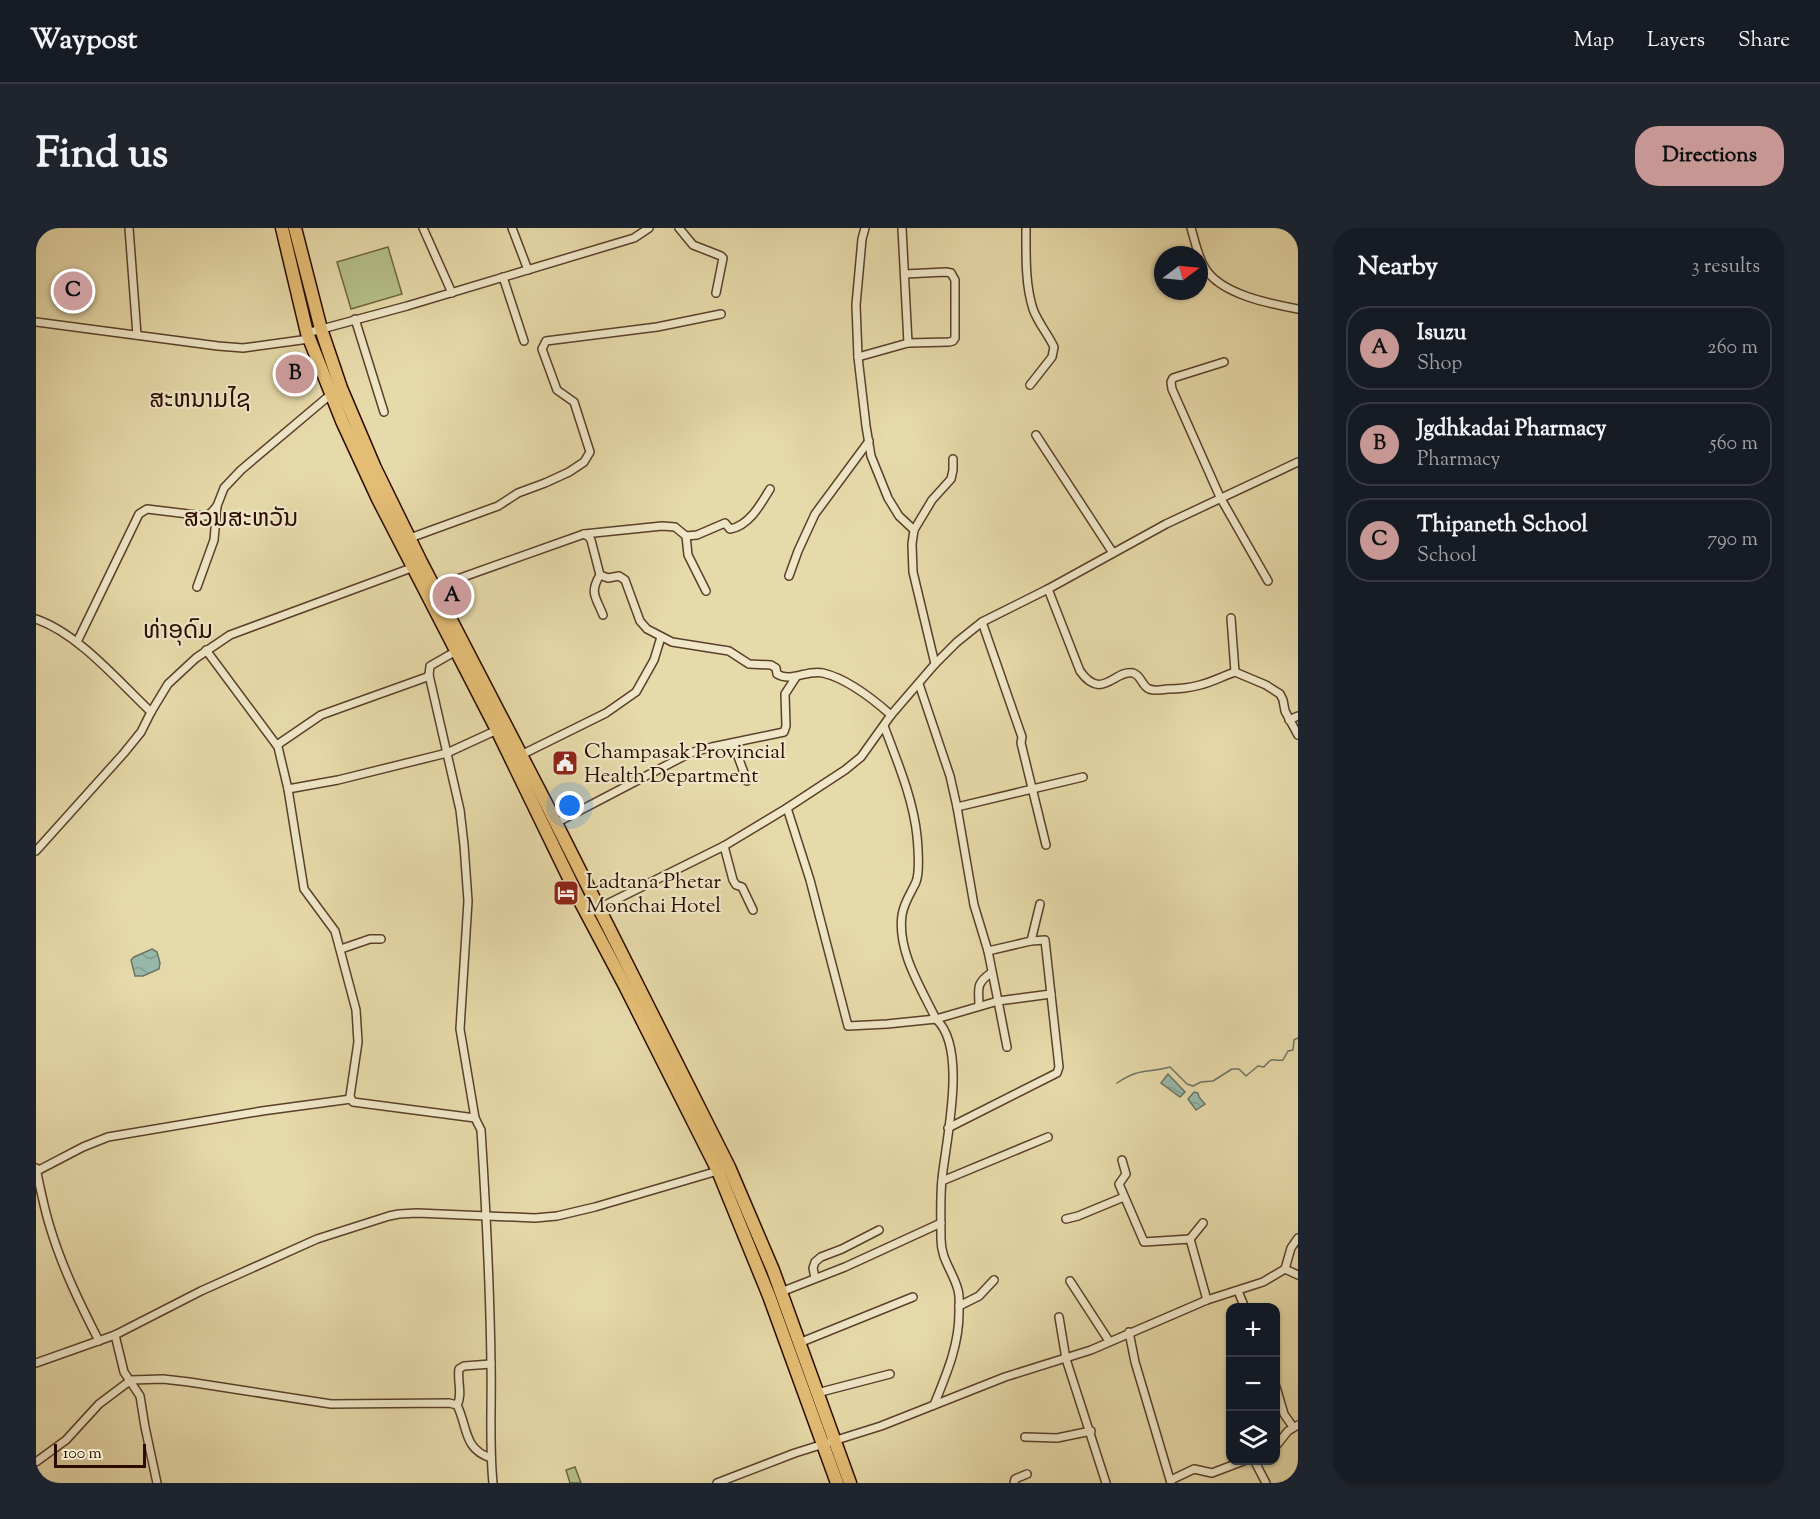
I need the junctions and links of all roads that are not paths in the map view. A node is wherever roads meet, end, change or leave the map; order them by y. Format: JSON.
{"nodes":[{"id":1,"x":129,"y":228,"type":"edge"},
{"id":2,"x":282,"y":228,"type":"edge"},
{"id":3,"x":295,"y":228,"type":"edge"},
{"id":4,"x":423,"y":228,"type":"edge"},
{"id":5,"x":512,"y":228,"type":"edge"},
{"id":6,"x":649,"y":228,"type":"edge"},
{"id":7,"x":679,"y":228,"type":"edge"},
{"id":8,"x":865,"y":228,"type":"edge"},
{"id":9,"x":902,"y":228,"type":"edge"},
{"id":10,"x":1026,"y":228,"type":"edge"},
{"id":11,"x":1191,"y":228,"type":"edge"},
{"id":12,"x":528,"y":270,"type":"junction"},
{"id":13,"x":905,"y":274,"type":"junction"},
{"id":14,"x":502,"y":277,"type":"junction"},
{"id":15,"x":452,"y":293,"type":"junction"},
{"id":16,"x":716,"y":293,"type":"dead end"},
{"id":17,"x":1298,"y":309,"type":"edge"},
{"id":18,"x":721,"y":314,"type":"dead end"},
{"id":19,"x":355,"y":320,"type":"junction"},
{"id":20,"x":36,"y":322,"type":"edge"},
{"id":21,"x":321,"y":329,"type":"junction"},
{"id":22,"x":137,"y":335,"type":"junction"},
{"id":23,"x":308,"y":336,"type":"junction"},
{"id":24,"x":524,"y":341,"type":"dead end"},
{"id":25,"x":908,"y":343,"type":"junction"},
{"id":26,"x":858,"y":357,"type":"junction"},
{"id":27,"x":1224,"y":362,"type":"dead end"},
{"id":28,"x":1030,"y":385,"type":"dead end"},
{"id":29,"x":330,"y":394,"type":"junction"},
{"id":30,"x":384,"y":411,"type":"dead end"},
{"id":31,"x":1036,"y":435,"type":"dead end"},
{"id":32,"x":869,"y":441,"type":"junction"},
{"id":33,"x":953,"y":459,"type":"dead end"},
{"id":34,"x":1298,"y":462,"type":"edge"},
{"id":35,"x":770,"y":489,"type":"dead end"},
{"id":36,"x":1220,"y":497,"type":"junction"},
{"id":37,"x":217,"y":506,"type":"junction"},
{"id":38,"x":915,"y":530,"type":"junction"},
{"id":39,"x":584,"y":534,"type":"junction"},
{"id":40,"x":686,"y":536,"type":"junction"},
{"id":41,"x":410,"y":538,"type":"junction"},
{"id":42,"x":1113,"y":553,"type":"junction"},
{"id":43,"x":418,"y":565,"type":"junction"},
{"id":44,"x":600,"y":575,"type":"junction"},
{"id":45,"x":789,"y":576,"type":"dead end"},
{"id":46,"x":1268,"y":580,"type":"dead end"},
{"id":47,"x":197,"y":587,"type":"dead end"},
{"id":48,"x":435,"y":587,"type":"junction"},
{"id":49,"x":1048,"y":590,"type":"junction"},
{"id":50,"x":706,"y":591,"type":"dead end"},
{"id":51,"x":603,"y":615,"type":"dead end"},
{"id":52,"x":1232,"y":618,"type":"dead end"},
{"id":53,"x":36,"y":619,"type":"edge"},
{"id":54,"x":982,"y":622,"type":"junction"},
{"id":55,"x":661,"y":637,"type":"junction"},
{"id":56,"x":77,"y":642,"type":"junction"},
{"id":57,"x":460,"y":648,"type":"junction"},
{"id":58,"x":206,"y":650,"type":"junction"},
{"id":59,"x":935,"y":664,"type":"junction"},
{"id":60,"x":1235,"y":672,"type":"junction"},
{"id":61,"x":429,"y":675,"type":"junction"},
{"id":62,"x":796,"y":677,"type":"junction"},
{"id":63,"x":919,"y":684,"type":"junction"},
{"id":64,"x":151,"y":712,"type":"junction"},
{"id":65,"x":891,"y":715,"type":"junction"},
{"id":66,"x":1298,"y":716,"type":"edge"},
{"id":67,"x":1290,"y":720,"type":"junction"},
{"id":68,"x":884,"y":726,"type":"junction"},
{"id":69,"x":497,"y":730,"type":"junction"},
{"id":70,"x":1298,"y":735,"type":"edge"},
{"id":71,"x":733,"y":743,"type":"junction"},
{"id":72,"x":277,"y":744,"type":"junction"},
{"id":73,"x":447,"y":753,"type":"junction"},
{"id":74,"x":521,"y":755,"type":"junction"},
{"id":75,"x":1083,"y":777,"type":"dead end"},
{"id":76,"x":747,"y":781,"type":"dead end"},
{"id":77,"x":288,"y":789,"type":"junction"},
{"id":78,"x":1032,"y":791,"type":"junction"},
{"id":79,"x":957,"y":807,"type":"junction"},
{"id":80,"x":787,"y":808,"type":"junction"},
{"id":81,"x":556,"y":823,"type":"junction"},
{"id":82,"x":1046,"y":845,"type":"dead end"},
{"id":83,"x":724,"y":846,"type":"junction"},
{"id":84,"x":36,"y":851,"type":"edge"},
{"id":85,"x":1040,"y":904,"type":"dead end"},
{"id":86,"x":753,"y":910,"type":"dead end"},
{"id":87,"x":593,"y":911,"type":"junction"},
{"id":88,"x":381,"y":939,"type":"dead end"},
{"id":89,"x":1031,"y":941,"type":"junction"},
{"id":90,"x":341,"y":949,"type":"junction"},
{"id":91,"x":988,"y":951,"type":"junction"},
{"id":92,"x":991,"y":974,"type":"junction"},
{"id":93,"x":1051,"y":994,"type":"junction"},
{"id":94,"x":998,"y":1001,"type":"junction"},
{"id":95,"x":979,"y":1006,"type":"junction"},
{"id":96,"x":936,"y":1019,"type":"junction"},
{"id":97,"x":1007,"y":1047,"type":"dead end"},
{"id":98,"x":351,"y":1099,"type":"junction"},
{"id":99,"x":475,"y":1118,"type":"junction"},
{"id":100,"x":948,"y":1128,"type":"junction"},
{"id":101,"x":1048,"y":1137,"type":"dead end"},
{"id":102,"x":1122,"y":1160,"type":"dead end"},
{"id":103,"x":723,"y":1169,"type":"junction"},
{"id":104,"x":36,"y":1170,"type":"edge"},
{"id":105,"x":942,"y":1181,"type":"junction"},
{"id":106,"x":1124,"y":1197,"type":"junction"},
{"id":107,"x":487,"y":1215,"type":"junction"},
{"id":108,"x":1066,"y":1219,"type":"dead end"},
{"id":109,"x":941,"y":1223,"type":"junction"},
{"id":110,"x":1203,"y":1223,"type":"dead end"},
{"id":111,"x":879,"y":1230,"type":"dead end"},
{"id":112,"x":1298,"y":1238,"type":"edge"},
{"id":113,"x":1190,"y":1239,"type":"junction"},
{"id":114,"x":1284,"y":1269,"type":"junction"},
{"id":115,"x":767,"y":1272,"type":"junction"},
{"id":116,"x":1298,"y":1275,"type":"edge"},
{"id":117,"x":815,"y":1278,"type":"junction"},
{"id":118,"x":994,"y":1280,"type":"dead end"},
{"id":119,"x":1070,"y":1281,"type":"dead end"},
{"id":120,"x":1238,"y":1291,"type":"junction"},
{"id":121,"x":781,"y":1292,"type":"junction"},
{"id":122,"x":913,"y":1297,"type":"dead end"},
{"id":123,"x":1207,"y":1300,"type":"junction"},
{"id":124,"x":1243,"y":1303,"type":"edge"},
{"id":125,"x":959,"y":1306,"type":"junction"},
{"id":126,"x":1059,"y":1317,"type":"dead end"},
{"id":127,"x":1129,"y":1332,"type":"junction"},
{"id":128,"x":115,"y":1335,"type":"junction"},
{"id":129,"x":99,"y":1341,"type":"junction"},
{"id":130,"x":1109,"y":1341,"type":"junction"},
{"id":131,"x":799,"y":1343,"type":"junction"},
{"id":132,"x":1066,"y":1359,"type":"junction"},
{"id":133,"x":36,"y":1363,"type":"edge"},
{"id":134,"x":491,"y":1364,"type":"junction"},
{"id":135,"x":890,"y":1374,"type":"dead end"},
{"id":136,"x":131,"y":1380,"type":"junction"},
{"id":137,"x":817,"y":1393,"type":"junction"},
{"id":138,"x":1280,"y":1402,"type":"edge"},
{"id":139,"x":456,"y":1405,"type":"junction"},
{"id":140,"x":934,"y":1405,"type":"junction"},
{"id":141,"x":1295,"y":1426,"type":"edge"},
{"id":142,"x":1090,"y":1431,"type":"junction"},
{"id":143,"x":1025,"y":1437,"type":"dead end"},
{"id":144,"x":835,"y":1440,"type":"junction"},
{"id":145,"x":1280,"y":1441,"type":"edge"},
{"id":146,"x":822,"y":1444,"type":"junction"},
{"id":147,"x":491,"y":1458,"type":"junction"},
{"id":148,"x":36,"y":1462,"type":"edge"},
{"id":149,"x":1235,"y":1465,"type":"edge"},
{"id":150,"x":1256,"y":1465,"type":"edge"},
{"id":151,"x":1027,"y":1474,"type":"dead end"},
{"id":152,"x":1171,"y":1482,"type":"edge"},
{"id":153,"x":157,"y":1483,"type":"edge"},
{"id":154,"x":493,"y":1483,"type":"edge"},
{"id":155,"x":717,"y":1483,"type":"edge"},
{"id":156,"x":837,"y":1483,"type":"edge"},
{"id":157,"x":850,"y":1483,"type":"edge"},
{"id":158,"x":1014,"y":1483,"type":"edge"},
{"id":159,"x":1106,"y":1483,"type":"edge"},
{"id":160,"x":1266,"y":1483,"type":"edge"}],
"edges":[{"from":1,"to":22,"type":"street"},
{"from":2,"to":23,"type":"highway"},
{"from":3,"to":21,"type":"highway"},
{"from":4,"to":15,"type":"street"},
{"from":5,"to":12,"type":"street"},
{"from":6,"to":12,"type":"street"},
{"from":7,"to":16,"type":"street"},
{"from":8,"to":26,"type":"street"},
{"from":9,"to":13,"type":"street"},
{"from":10,"to":28,"type":"street"},
{"from":11,"to":17,"type":"street"},
{"from":12,"to":14,"type":"street"},
{"from":13,"to":25,"type":"street"},
{"from":13,"to":25,"type":"street"},
{"from":14,"to":15,"type":"street"},
{"from":14,"to":24,"type":"street"},
{"from":15,"to":19,"type":"street"},
{"from":18,"to":41,"type":"street"},
{"from":19,"to":21,"type":"street"},
{"from":19,"to":30,"type":"street"},
{"from":20,"to":22,"type":"street"},
{"from":21,"to":23,"type":"street"},
{"from":21,"to":41,"type":"highway"},
{"from":22,"to":23,"type":"street"},
{"from":23,"to":29,"type":"highway"},
{"from":25,"to":26,"type":"street"},
{"from":26,"to":32,"type":"street"},
{"from":27,"to":36,"type":"street"},
{"from":29,"to":37,"type":"street"},
{"from":29,"to":43,"type":"highway"},
{"from":31,"to":42,"type":"street"},
{"from":32,"to":38,"type":"street"},
{"from":32,"to":45,"type":"street"},
{"from":33,"to":38,"type":"street"},
{"from":34,"to":36,"type":"street"},
{"from":35,"to":40,"type":"street"},
{"from":36,"to":42,"type":"street"},
{"from":36,"to":46,"type":"street"},
{"from":37,"to":47,"type":"street"},
{"from":37,"to":56,"type":"street"},
{"from":38,"to":59,"type":"street"},
{"from":39,"to":40,"type":"street"},
{"from":39,"to":44,"type":"street"},
{"from":39,"to":48,"type":"street"},
{"from":40,"to":50,"type":"street"},
{"from":41,"to":43,"type":"highway"},
{"from":42,"to":49,"type":"street"},
{"from":43,"to":48,"type":"highway"},
{"from":43,"to":57,"type":"highway"},
{"from":43,"to":58,"type":"street"},
{"from":44,"to":51,"type":"street"},
{"from":44,"to":55,"type":"street"},
{"from":48,"to":57,"type":"highway"},
{"from":49,"to":54,"type":"street"},
{"from":49,"to":60,"type":"street"},
{"from":52,"to":60,"type":"street"},
{"from":53,"to":56,"type":"street"},
{"from":54,"to":59,"type":"street"},
{"from":54,"to":78,"type":"street"},
{"from":55,"to":62,"type":"street"},
{"from":55,"to":74,"type":"street"},
{"from":56,"to":64,"type":"street"},
{"from":57,"to":61,"type":"street"},
{"from":57,"to":69,"type":"highway"},
{"from":57,"to":74,"type":"highway"},
{"from":58,"to":64,"type":"street"},
{"from":58,"to":72,"type":"street"},
{"from":59,"to":63,"type":"street"},
{"from":60,"to":67,"type":"street"},
{"from":61,"to":72,"type":"street"},
{"from":61,"to":73,"type":"street"},
{"from":62,"to":65,"type":"street"},
{"from":62,"to":71,"type":"street"},
{"from":63,"to":65,"type":"street"},
{"from":63,"to":79,"type":"street"},
{"from":64,"to":84,"type":"street"},
{"from":65,"to":68,"type":"street"},
{"from":66,"to":67,"type":"street"},
{"from":67,"to":70,"type":"street"},
{"from":68,"to":80,"type":"street"},
{"from":68,"to":96,"type":"street"},
{"from":69,"to":73,"type":"street"},
{"from":69,"to":87,"type":"highway"},
{"from":71,"to":76,"type":"street"},
{"from":71,"to":81,"type":"street"},
{"from":72,"to":77,"type":"street"},
{"from":73,"to":77,"type":"street"},
{"from":73,"to":99,"type":"street"},
{"from":74,"to":81,"type":"highway"},
{"from":75,"to":78,"type":"street"},
{"from":77,"to":90,"type":"street"},
{"from":78,"to":79,"type":"street"},
{"from":78,"to":82,"type":"street"},
{"from":79,"to":91,"type":"street"},
{"from":80,"to":83,"type":"street"},
{"from":80,"to":96,"type":"street"},
{"from":81,"to":87,"type":"highway"},
{"from":83,"to":86,"type":"street"},
{"from":83,"to":87,"type":"street"},
{"from":85,"to":89,"type":"street"},
{"from":87,"to":103,"type":"highway"},
{"from":88,"to":90,"type":"street"},
{"from":89,"to":91,"type":"street"},
{"from":89,"to":93,"type":"street"},
{"from":90,"to":98,"type":"street"},
{"from":91,"to":92,"type":"street"},
{"from":92,"to":94,"type":"street"},
{"from":92,"to":95,"type":"street"},
{"from":93,"to":94,"type":"street"},
{"from":93,"to":100,"type":"street"},
{"from":94,"to":95,"type":"street"},
{"from":94,"to":97,"type":"street"},
{"from":95,"to":96,"type":"street"},
{"from":96,"to":100,"type":"street"},
{"from":98,"to":99,"type":"street"},
{"from":98,"to":104,"type":"street"},
{"from":99,"to":107,"type":"street"},
{"from":100,"to":105,"type":"street"},
{"from":101,"to":105,"type":"street"},
{"from":102,"to":106,"type":"street"},
{"from":103,"to":107,"type":"street"},
{"from":103,"to":115,"type":"highway"},
{"from":104,"to":129,"type":"street"},
{"from":105,"to":109,"type":"street"},
{"from":106,"to":108,"type":"street"},
{"from":106,"to":113,"type":"street"},
{"from":107,"to":128,"type":"street"},
{"from":107,"to":134,"type":"street"},
{"from":109,"to":117,"type":"street"},
{"from":109,"to":125,"type":"street"},
{"from":110,"to":113,"type":"street"},
{"from":111,"to":117,"type":"street"},
{"from":112,"to":114,"type":"street"},
{"from":113,"to":123,"type":"street"},
{"from":114,"to":116,"type":"street"},
{"from":114,"to":120,"type":"street"},
{"from":115,"to":121,"type":"highway"},
{"from":115,"to":146,"type":"highway"},
{"from":117,"to":121,"type":"street"},
{"from":118,"to":125,"type":"street"},
{"from":119,"to":130,"type":"street"},
{"from":120,"to":123,"type":"street"},
{"from":120,"to":124,"type":"street"},
{"from":121,"to":131,"type":"highway"},
{"from":122,"to":131,"type":"street"},
{"from":123,"to":127,"type":"street"},
{"from":125,"to":140,"type":"street"},
{"from":126,"to":132,"type":"street"},
{"from":127,"to":130,"type":"street"},
{"from":127,"to":152,"type":"street"},
{"from":128,"to":129,"type":"street"},
{"from":128,"to":136,"type":"street"},
{"from":129,"to":133,"type":"street"},
{"from":130,"to":132,"type":"street"},
{"from":131,"to":137,"type":"highway"},
{"from":132,"to":140,"type":"street"},
{"from":132,"to":142,"type":"street"},
{"from":134,"to":139,"type":"street"},
{"from":134,"to":147,"type":"street"},
{"from":135,"to":137,"type":"street"},
{"from":136,"to":139,"type":"street"},
{"from":136,"to":148,"type":"street"},
{"from":136,"to":153,"type":"street"},
{"from":137,"to":144,"type":"highway"},
{"from":138,"to":141,"type":"street"},
{"from":139,"to":147,"type":"street"},
{"from":140,"to":144,"type":"street"},
{"from":141,"to":145,"type":"street"},
{"from":142,"to":143,"type":"street"},
{"from":142,"to":159,"type":"street"},
{"from":144,"to":146,"type":"street"},
{"from":144,"to":157,"type":"highway"},
{"from":146,"to":155,"type":"street"},
{"from":146,"to":156,"type":"highway"},
{"from":147,"to":154,"type":"street"},
{"from":149,"to":152,"type":"street"},
{"from":150,"to":160,"type":"street"},
{"from":151,"to":158,"type":"street"}]}
